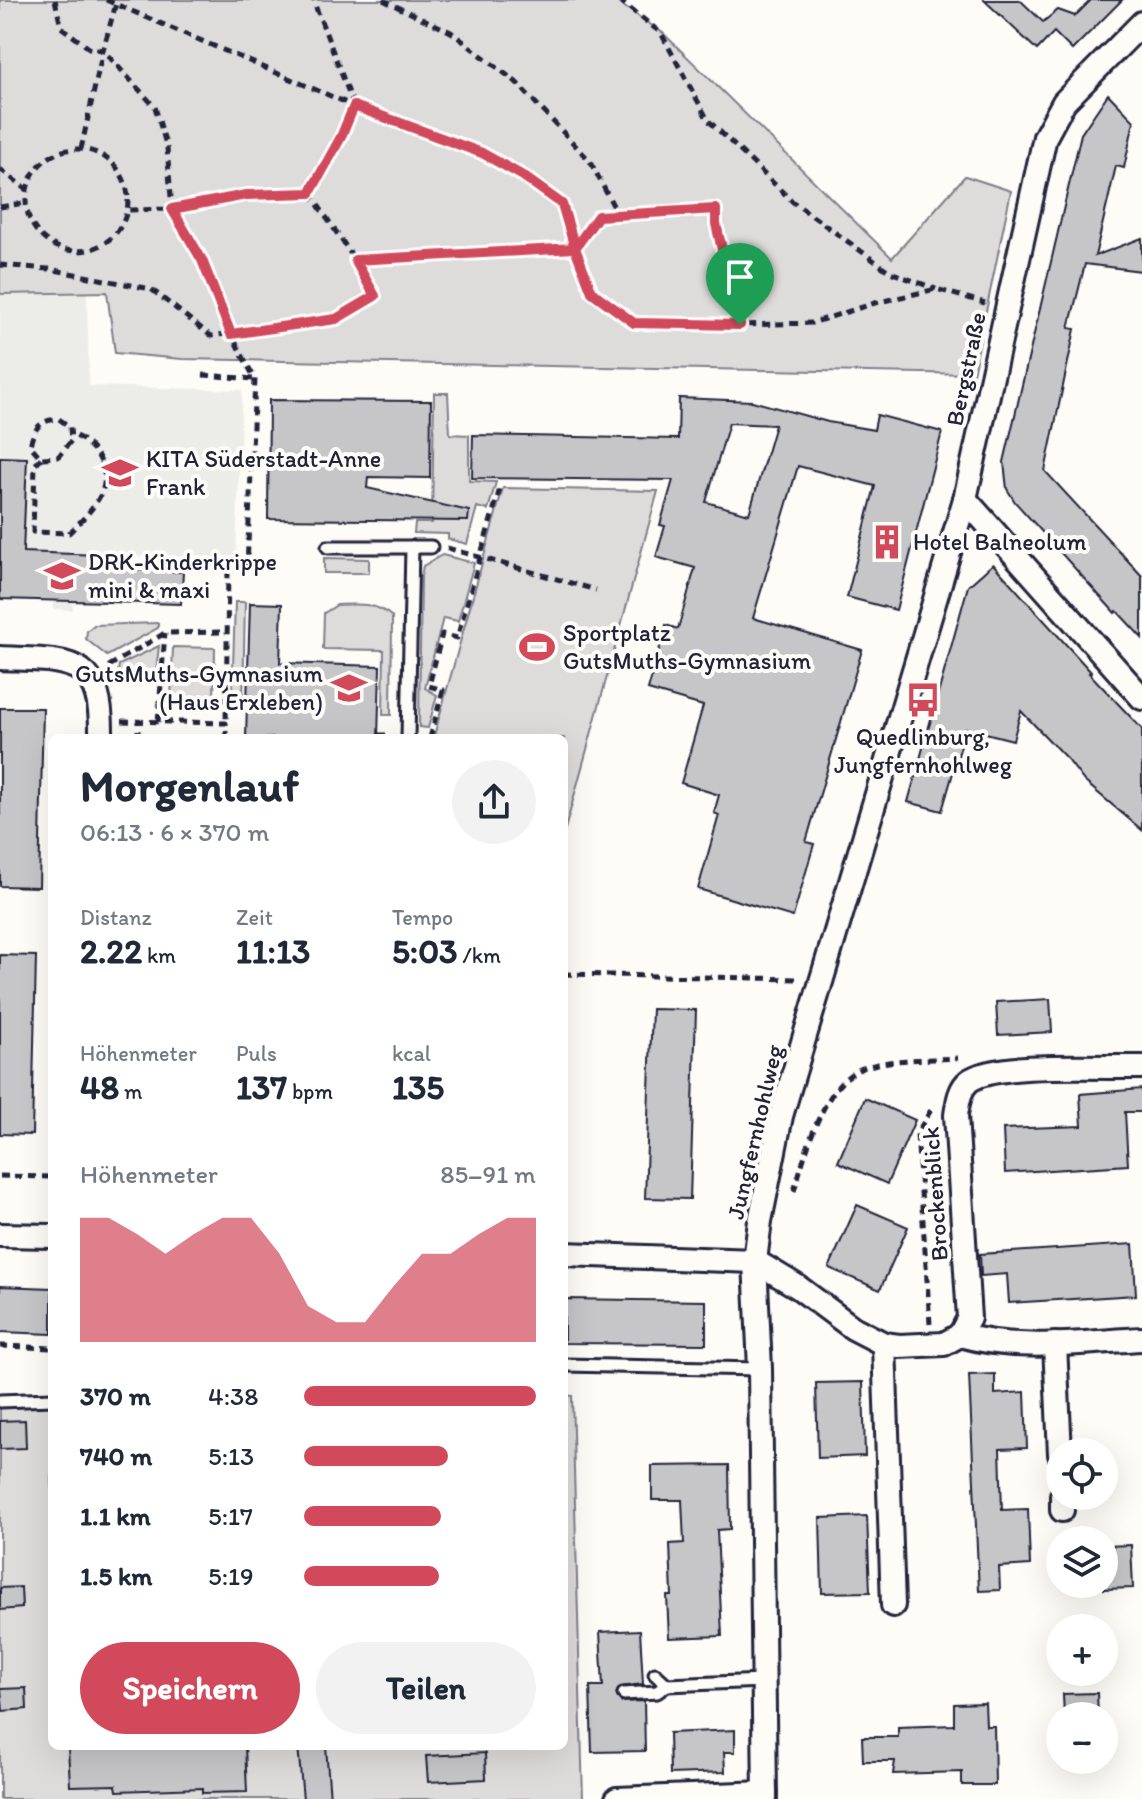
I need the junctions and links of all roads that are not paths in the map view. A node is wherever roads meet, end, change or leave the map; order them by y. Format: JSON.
{"nodes":[{"id":1,"x":1142,"y":23,"type":"edge"},
{"id":2,"x":965,"y":499,"type":"junction"},
{"id":3,"x":328,"y":547,"type":"dead end"},
{"id":4,"x":412,"y":547,"type":"junction"},
{"id":5,"x":431,"y":547,"type":"road end"},
{"id":6,"x":0,"y":658,"type":"edge"},
{"id":7,"x":1142,"y":698,"type":"edge"},
{"id":8,"x":101,"y":729,"type":"edge"},
{"id":9,"x":408,"y":734,"type":"edge"},
{"id":10,"x":1142,"y":1067,"type":"edge"},
{"id":11,"x":0,"y":1235,"type":"edge"},
{"id":12,"x":48,"y":1236,"type":"edge"},
{"id":13,"x":568,"y":1254,"type":"edge"},
{"id":14,"x":755,"y":1261,"type":"junction"},
{"id":15,"x":960,"y":1335,"type":"junction"},
{"id":16,"x":1142,"y":1339,"type":"edge"},
{"id":17,"x":884,"y":1344,"type":"junction"},
{"id":18,"x":1055,"y":1344,"type":"junction"},
{"id":19,"x":568,"y":1365,"type":"edge"},
{"id":20,"x":760,"y":1369,"type":"junction"},
{"id":21,"x":48,"y":1399,"type":"edge"},
{"id":22,"x":0,"y":1401,"type":"edge"},
{"id":23,"x":1059,"y":1438,"type":"edge"},
{"id":24,"x":893,"y":1605,"type":"dead end"},
{"id":25,"x":655,"y":1674,"type":"dead end"},
{"id":26,"x":763,"y":1681,"type":"junction"},
{"id":27,"x":667,"y":1685,"type":"junction"},
{"id":28,"x":624,"y":1694,"type":"dead end"},
{"id":29,"x":765,"y":1796,"type":"edge"},
{"id":30,"x":617,"y":1799,"type":"edge"}],
"edges":[{"from":1,"to":2,"type":"street","name":"Bergstraße"},
{"from":2,"to":7,"type":"street"},
{"from":2,"to":14,"type":"street","name":"Jungfernhohlweg"},
{"from":3,"to":4,"type":"lane"},
{"from":4,"to":5,"type":"lane"},
{"from":4,"to":9,"type":"lane"},
{"from":6,"to":8,"type":"street"},
{"from":10,"to":15,"type":"street","name":"Brockenblick"},
{"from":11,"to":12,"type":"street"},
{"from":13,"to":14,"type":"street"},
{"from":14,"to":17,"type":"street"},
{"from":14,"to":20,"type":"street","name":"Jungfernhohlweg"},
{"from":15,"to":17,"type":"street"},
{"from":15,"to":18,"type":"street"},
{"from":16,"to":18,"type":"street"},
{"from":17,"to":24,"type":"street"},
{"from":18,"to":23,"type":"street"},
{"from":19,"to":20,"type":"lane"},
{"from":20,"to":26,"type":"street","name":"Jungfernhohlweg"},
{"from":21,"to":22,"type":"lane"},
{"from":25,"to":27,"type":"lane"},
{"from":26,"to":27,"type":"lane"},
{"from":26,"to":29,"type":"street","name":"Jungfernhohlweg"},
{"from":27,"to":28,"type":"lane"},
{"from":29,"to":30,"type":"street"}]}
